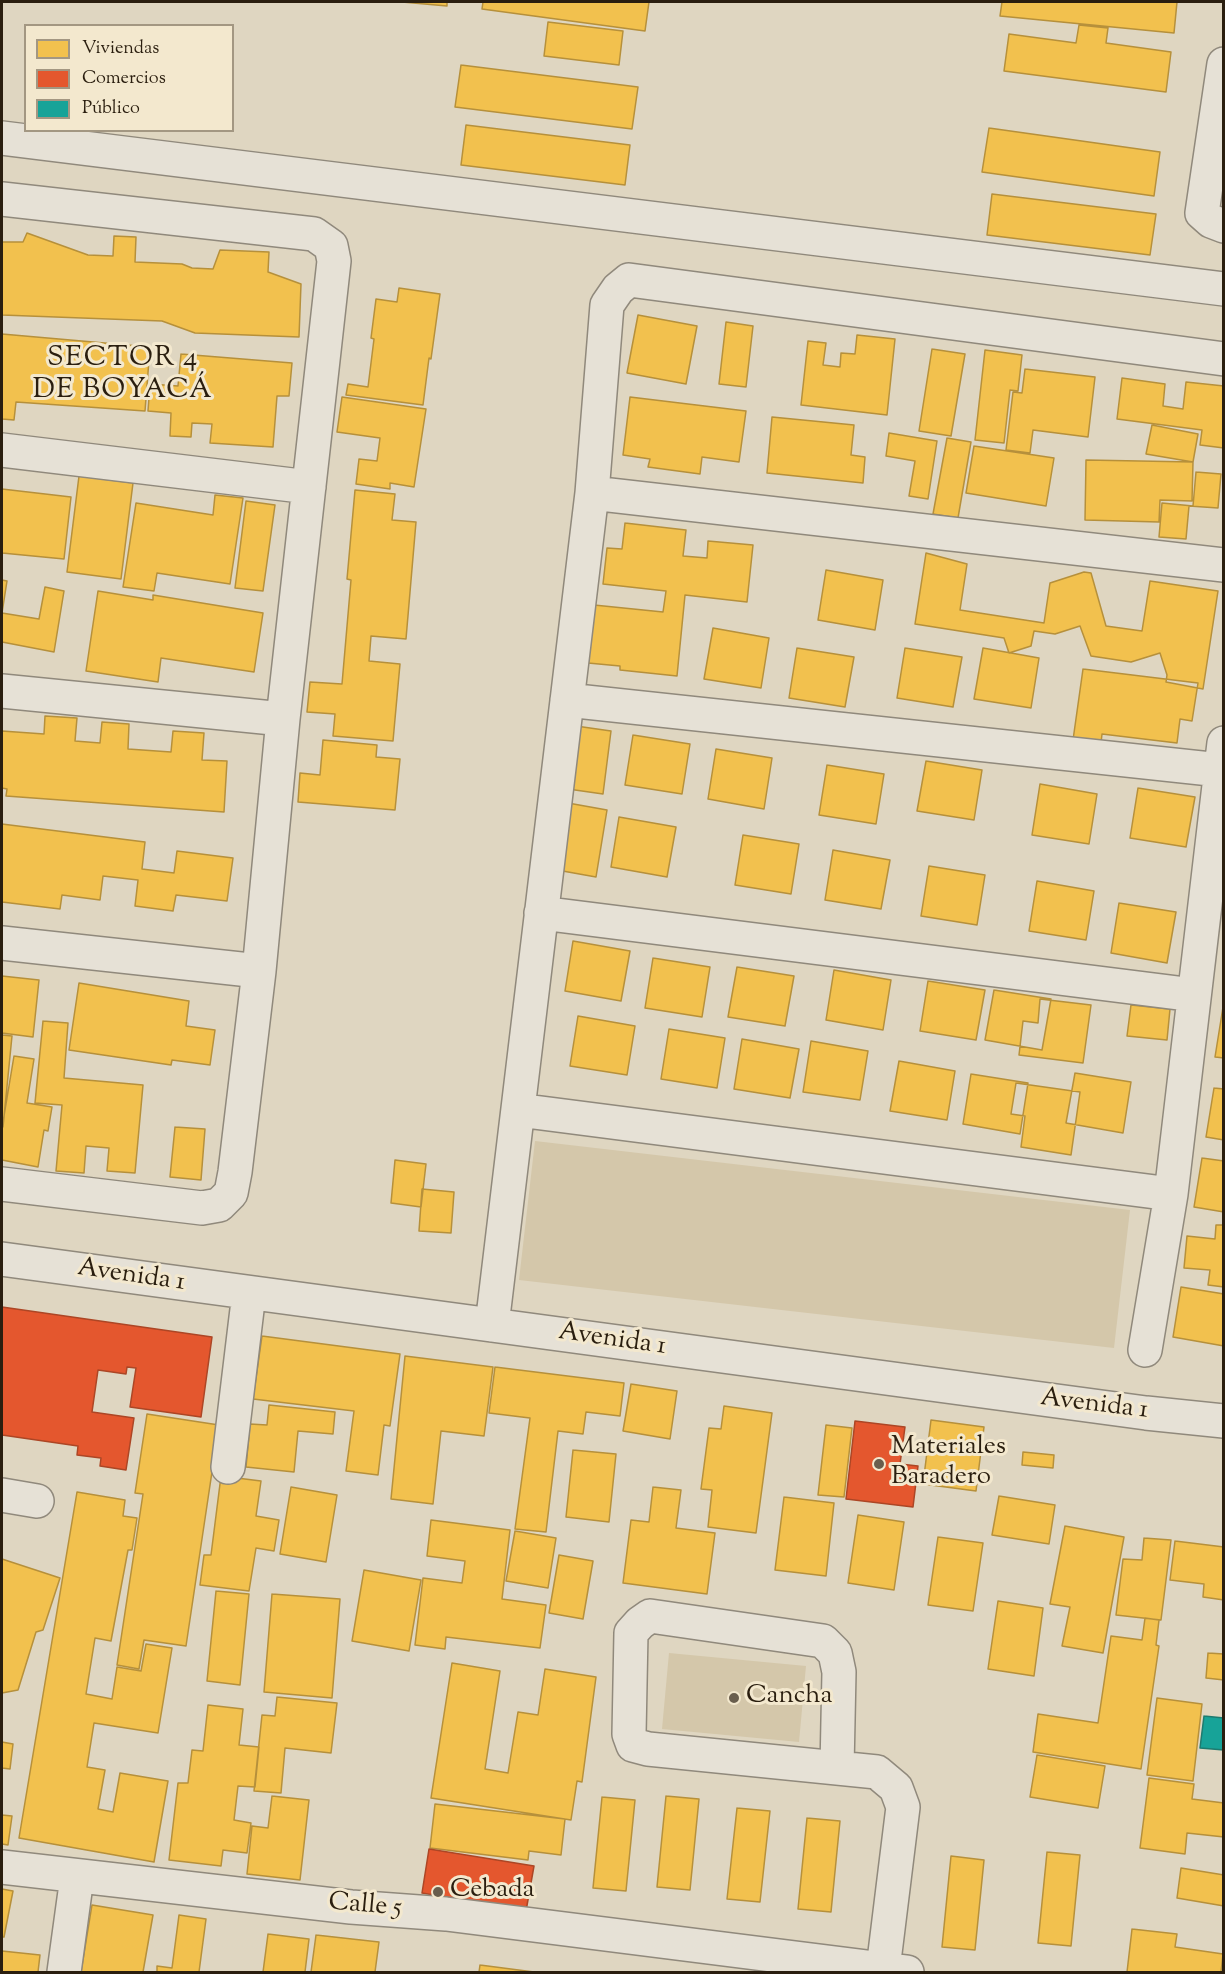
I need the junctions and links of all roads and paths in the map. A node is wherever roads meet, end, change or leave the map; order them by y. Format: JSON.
{"nodes":[{"id":1,"x":1224,"y":64,"type":"edge"},
{"id":2,"x":2,"y":138,"type":"edge"},
{"id":3,"x":2,"y":199,"type":"edge"},
{"id":4,"x":1224,"y":226,"type":"edge"},
{"id":5,"x":1224,"y":289,"type":"edge"},
{"id":6,"x":1224,"y":359,"type":"edge"},
{"id":7,"x":2,"y":450,"type":"edge"},
{"id":8,"x":309,"y":487,"type":"junction"},
{"id":9,"x":592,"y":493,"type":"junction"},
{"id":10,"x":1224,"y":565,"type":"edge"},
{"id":11,"x":2,"y":691,"type":"edge"},
{"id":12,"x":567,"y":700,"type":"junction"},
{"id":13,"x":283,"y":719,"type":"junction"},
{"id":14,"x":1222,"y":757,"type":"edge"},
{"id":15,"x":542,"y":913,"type":"junction"},
{"id":16,"x":2,"y":943,"type":"edge"},
{"id":17,"x":259,"y":971,"type":"junction"},
{"id":18,"x":1194,"y":995,"type":"junction"},
{"id":19,"x":518,"y":1110,"type":"junction"},
{"id":20,"x":2,"y":1184,"type":"edge"},
{"id":21,"x":1172,"y":1194,"type":"junction"},
{"id":22,"x":2,"y":1259,"type":"edge"},
{"id":23,"x":249,"y":1293,"type":"junction"},
{"id":24,"x":492,"y":1325,"type":"junction"},
{"id":25,"x":1145,"y":1350,"type":"dead end"},
{"id":26,"x":1224,"y":1421,"type":"edge"},
{"id":27,"x":228,"y":1467,"type":"dead end"},
{"id":28,"x":2,"y":1495,"type":"edge"},
{"id":29,"x":37,"y":1501,"type":"dead end"},
{"id":30,"x":837,"y":1768,"type":"junction"},
{"id":31,"x":2,"y":1867,"type":"edge"},
{"id":32,"x":77,"y":1877,"type":"junction"},
{"id":33,"x":895,"y":1971,"type":"edge"},
{"id":34,"x":64,"y":1972,"type":"edge"}],
"edges":[{"from":1,"to":4,"type":"street"},
{"from":2,"to":5,"type":"street"},
{"from":3,"to":8,"type":"street"},
{"from":6,"to":9,"type":"street"},
{"from":7,"to":8,"type":"street"},
{"from":8,"to":13,"type":"street"},
{"from":9,"to":10,"type":"street"},
{"from":9,"to":12,"type":"street"},
{"from":11,"to":13,"type":"street"},
{"from":12,"to":14,"type":"street"},
{"from":12,"to":15,"type":"street"},
{"from":13,"to":17,"type":"street"},
{"from":14,"to":18,"type":"street"},
{"from":15,"to":18,"type":"street"},
{"from":15,"to":19,"type":"street"},
{"from":16,"to":17,"type":"street"},
{"from":17,"to":20,"type":"street"},
{"from":18,"to":21,"type":"street"},
{"from":19,"to":21,"type":"street"},
{"from":19,"to":24,"type":"street"},
{"from":21,"to":25,"type":"street"},
{"from":22,"to":23,"type":"street","name":"Avenida 1"},
{"from":23,"to":24,"type":"street","name":"Avenida 1"},
{"from":23,"to":27,"type":"street"},
{"from":24,"to":26,"type":"street","name":"Avenida 1"},
{"from":28,"to":29,"type":"street"},
{"from":30,"to":30,"type":"street"},
{"from":30,"to":33,"type":"street"},
{"from":31,"to":32,"type":"street","name":"Calle 5"},
{"from":32,"to":33,"type":"street","name":"Calle 5"},
{"from":32,"to":34,"type":"street"}]}
